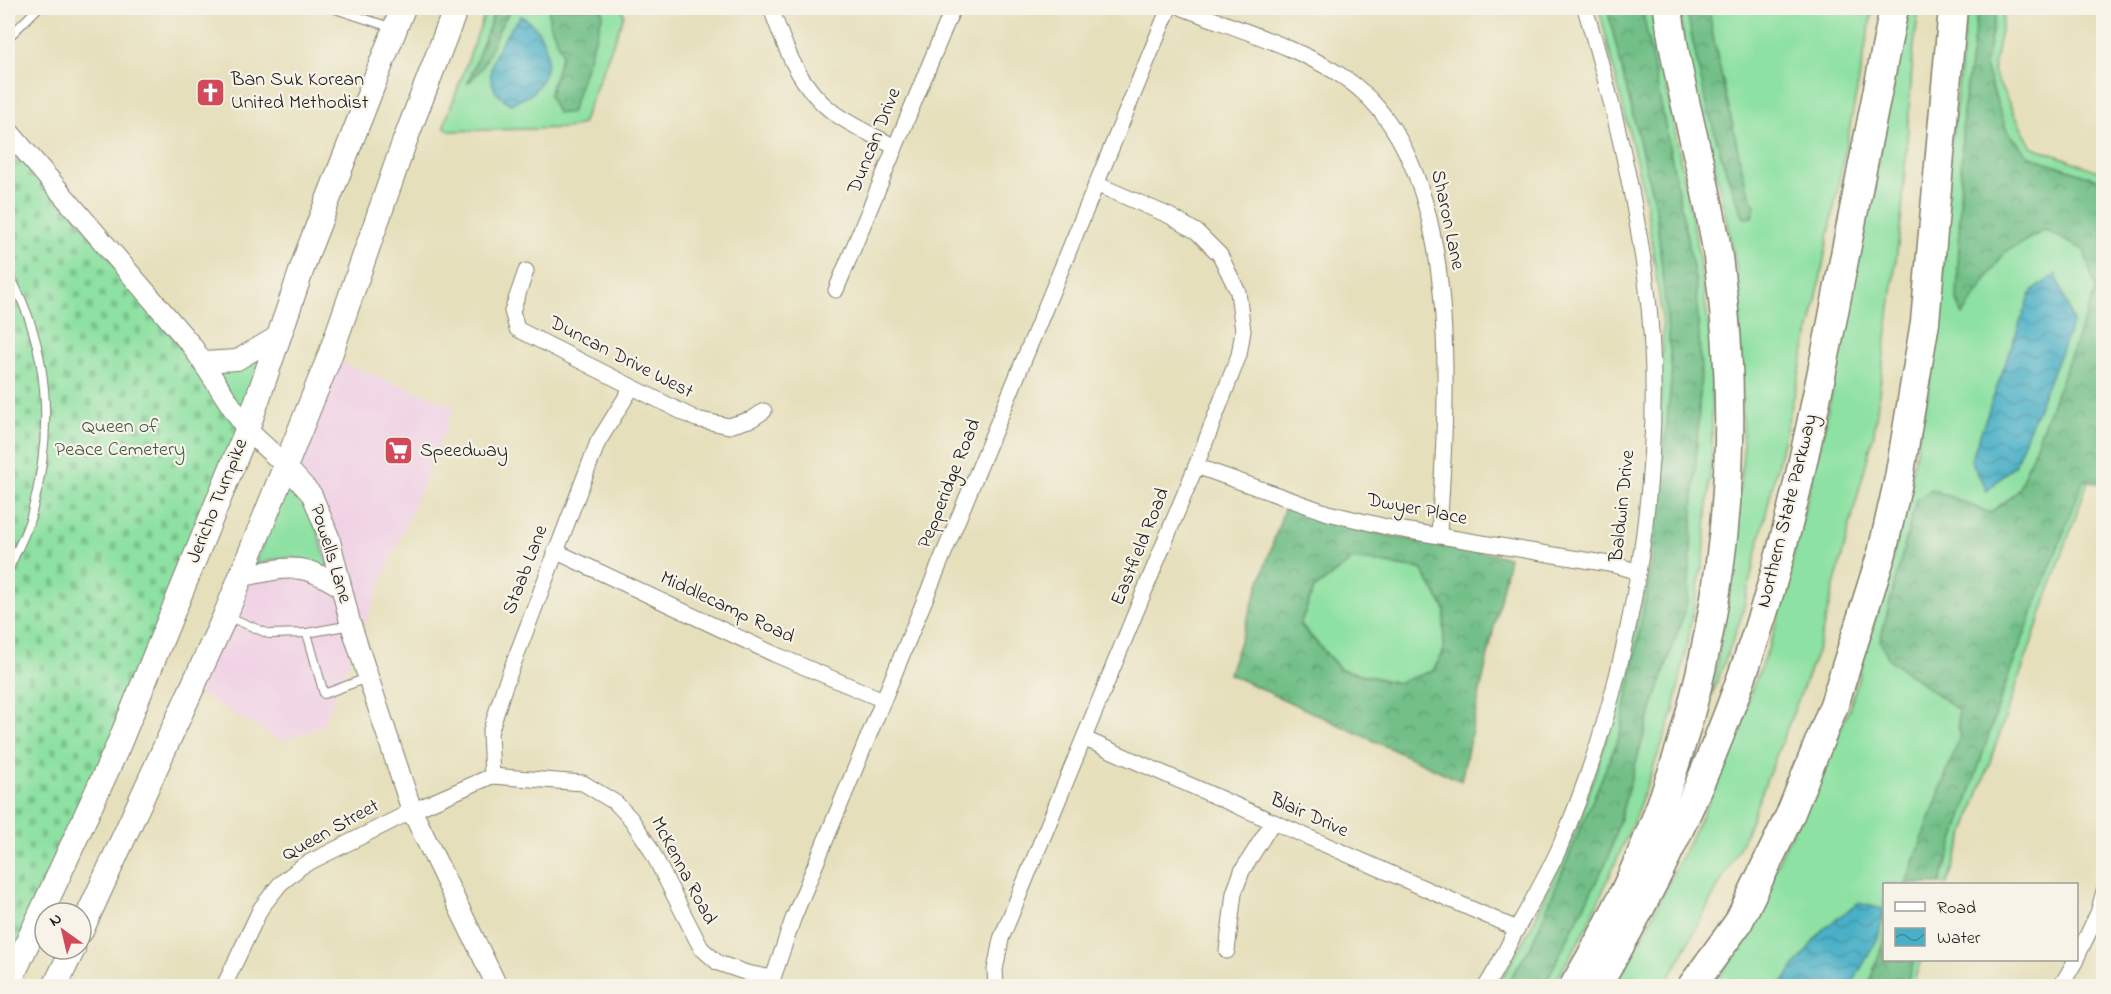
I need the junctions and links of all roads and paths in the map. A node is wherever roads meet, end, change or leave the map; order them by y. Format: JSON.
{"nodes":[{"id":1,"x":38,"y":8,"type":"edge"},
{"id":2,"x":332,"y":8,"type":"edge"},
{"id":3,"x":456,"y":8,"type":"edge"},
{"id":4,"x":771,"y":8,"type":"edge"},
{"id":5,"x":953,"y":8,"type":"edge"},
{"id":6,"x":1169,"y":8,"type":"edge"},
{"id":7,"x":1183,"y":8,"type":"edge"},
{"id":8,"x":1585,"y":8,"type":"edge"},
{"id":9,"x":1668,"y":8,"type":"edge"},
{"id":10,"x":1894,"y":8,"type":"edge"},
{"id":11,"x":1938,"y":8,"type":"edge"},
{"id":12,"x":1953,"y":8,"type":"edge"},
{"id":13,"x":399,"y":18,"type":"edge"},
{"id":14,"x":8,"y":38,"type":"edge"},
{"id":15,"x":8,"y":131,"type":"edge"},
{"id":16,"x":895,"y":147,"type":"junction"},
{"id":17,"x":1096,"y":184,"type":"junction"},
{"id":18,"x":526,"y":272,"type":"dead end"},
{"id":19,"x":8,"y":273,"type":"edge"},
{"id":20,"x":836,"y":290,"type":"dead end"},
{"id":21,"x":278,"y":336,"type":"junction"},
{"id":22,"x":204,"y":362,"type":"junction"},
{"id":23,"x":630,"y":388,"type":"junction"},
{"id":24,"x":764,"y":411,"type":"dead end"},
{"id":25,"x":247,"y":430,"type":"junction"},
{"id":26,"x":285,"y":465,"type":"junction"},
{"id":27,"x":1196,"y":466,"type":"junction"},
{"id":28,"x":1439,"y":535,"type":"junction"},
{"id":29,"x":555,"y":551,"type":"junction"},
{"id":30,"x":8,"y":571,"type":"edge"},
{"id":31,"x":1636,"y":571,"type":"junction"},
{"id":32,"x":240,"y":576,"type":"junction"},
{"id":33,"x":341,"y":587,"type":"junction"},
{"id":34,"x":225,"y":616,"type":"junction"},
{"id":35,"x":351,"y":625,"type":"junction"},
{"id":36,"x":307,"y":633,"type":"junction"},
{"id":37,"x":368,"y":678,"type":"junction"},
{"id":38,"x":883,"y":700,"type":"junction"},
{"id":39,"x":1085,"y":739,"type":"junction"},
{"id":40,"x":492,"y":776,"type":"junction"},
{"id":41,"x":412,"y":811,"type":"junction"},
{"id":42,"x":1272,"y":823,"type":"junction"},
{"id":43,"x":2103,"y":891,"type":"edge"},
{"id":44,"x":93,"y":905,"type":"edge"},
{"id":45,"x":1517,"y":928,"type":"junction"},
{"id":46,"x":1227,"y":951,"type":"dead end"},
{"id":47,"x":2078,"y":955,"type":"edge"},
{"id":48,"x":67,"y":961,"type":"edge"},
{"id":49,"x":2075,"y":961,"type":"edge"},
{"id":50,"x":774,"y":982,"type":"edge"},
{"id":51,"x":8,"y":985,"type":"edge"},
{"id":52,"x":55,"y":987,"type":"edge"},
{"id":53,"x":224,"y":987,"type":"edge"},
{"id":54,"x":497,"y":987,"type":"edge"},
{"id":55,"x":996,"y":987,"type":"edge"},
{"id":56,"x":1486,"y":987,"type":"edge"},
{"id":57,"x":1574,"y":987,"type":"edge"},
{"id":58,"x":1597,"y":987,"type":"edge"},
{"id":59,"x":1690,"y":987,"type":"edge"},
{"id":60,"x":2061,"y":987,"type":"edge"}],
"edges":[{"from":1,"to":14,"type":"lane"},
{"from":2,"to":13,"type":"lane"},
{"from":3,"to":26,"type":"main road"},
{"from":4,"to":16,"type":"street"},
{"from":5,"to":16,"type":"street","name":"Duncan Drive"},
{"from":6,"to":17,"type":"street","name":"Pepperidge Road"},
{"from":7,"to":28,"type":"street","name":"Sharon Lane"},
{"from":8,"to":31,"type":"street","name":"Baldwin Drive"},
{"from":9,"to":57,"type":"highway"},
{"from":10,"to":58,"type":"highway","name":"Northern State Parkway"},
{"from":11,"to":59,"type":"highway"},
{"from":12,"to":59,"type":"highway"},
{"from":13,"to":21,"type":"main road","name":"Jericho Turnpike"},
{"from":15,"to":22,"type":"street","name":"Powells Lane"},
{"from":16,"to":20,"type":"street","name":"Duncan Drive"},
{"from":17,"to":27,"type":"street","name":"Eastfield Road"},
{"from":17,"to":38,"type":"street","name":"Pepperidge Road"},
{"from":18,"to":23,"type":"street","name":"Duncan Drive West"},
{"from":19,"to":30,"type":"lane"},
{"from":21,"to":22,"type":"street"},
{"from":21,"to":25,"type":"main road","name":"Jericho Turnpike"},
{"from":22,"to":25,"type":"street","name":"Powells Lane"},
{"from":23,"to":24,"type":"street","name":"Duncan Drive West"},
{"from":23,"to":29,"type":"street","name":"Staab Lane"},
{"from":25,"to":26,"type":"street","name":"Powells Lane"},
{"from":25,"to":51,"type":"main road","name":"Jericho Turnpike"},
{"from":26,"to":32,"type":"main road"},
{"from":26,"to":33,"type":"street","name":"Powells Lane"},
{"from":27,"to":28,"type":"street","name":"Dwyer Place"},
{"from":27,"to":39,"type":"street","name":"Eastfield Road"},
{"from":28,"to":31,"type":"street","name":"Dwyer Place"},
{"from":29,"to":38,"type":"street","name":"Middlecamp Road"},
{"from":29,"to":40,"type":"street","name":"Staab Lane"},
{"from":31,"to":45,"type":"street","name":"Baldwin Drive"},
{"from":32,"to":33,"type":"street"},
{"from":32,"to":34,"type":"main road"},
{"from":33,"to":35,"type":"street","name":"Powells Lane"},
{"from":34,"to":36,"type":"lane"},
{"from":34,"to":44,"type":"main road"},
{"from":35,"to":36,"type":"lane"},
{"from":35,"to":37,"type":"street","name":"Powells Lane"},
{"from":36,"to":37,"type":"lane"},
{"from":37,"to":41,"type":"street","name":"Powells Lane"},
{"from":38,"to":50,"type":"street","name":"Pepperidge Road"},
{"from":39,"to":42,"type":"street","name":"Blair Drive"},
{"from":39,"to":55,"type":"street","name":"Eastfield Road"},
{"from":40,"to":41,"type":"street","name":"McKenna Road"},
{"from":40,"to":50,"type":"street","name":"McKenna Road"},
{"from":41,"to":53,"type":"street","name":"Queen Street"},
{"from":41,"to":54,"type":"street","name":"Powells Lane"},
{"from":42,"to":45,"type":"street","name":"Blair Drive"},
{"from":42,"to":46,"type":"street"},
{"from":43,"to":47,"type":"street"},
{"from":45,"to":56,"type":"street","name":"Baldwin Drive"},
{"from":48,"to":52,"type":"main road"},
{"from":49,"to":60,"type":"street"}]}
